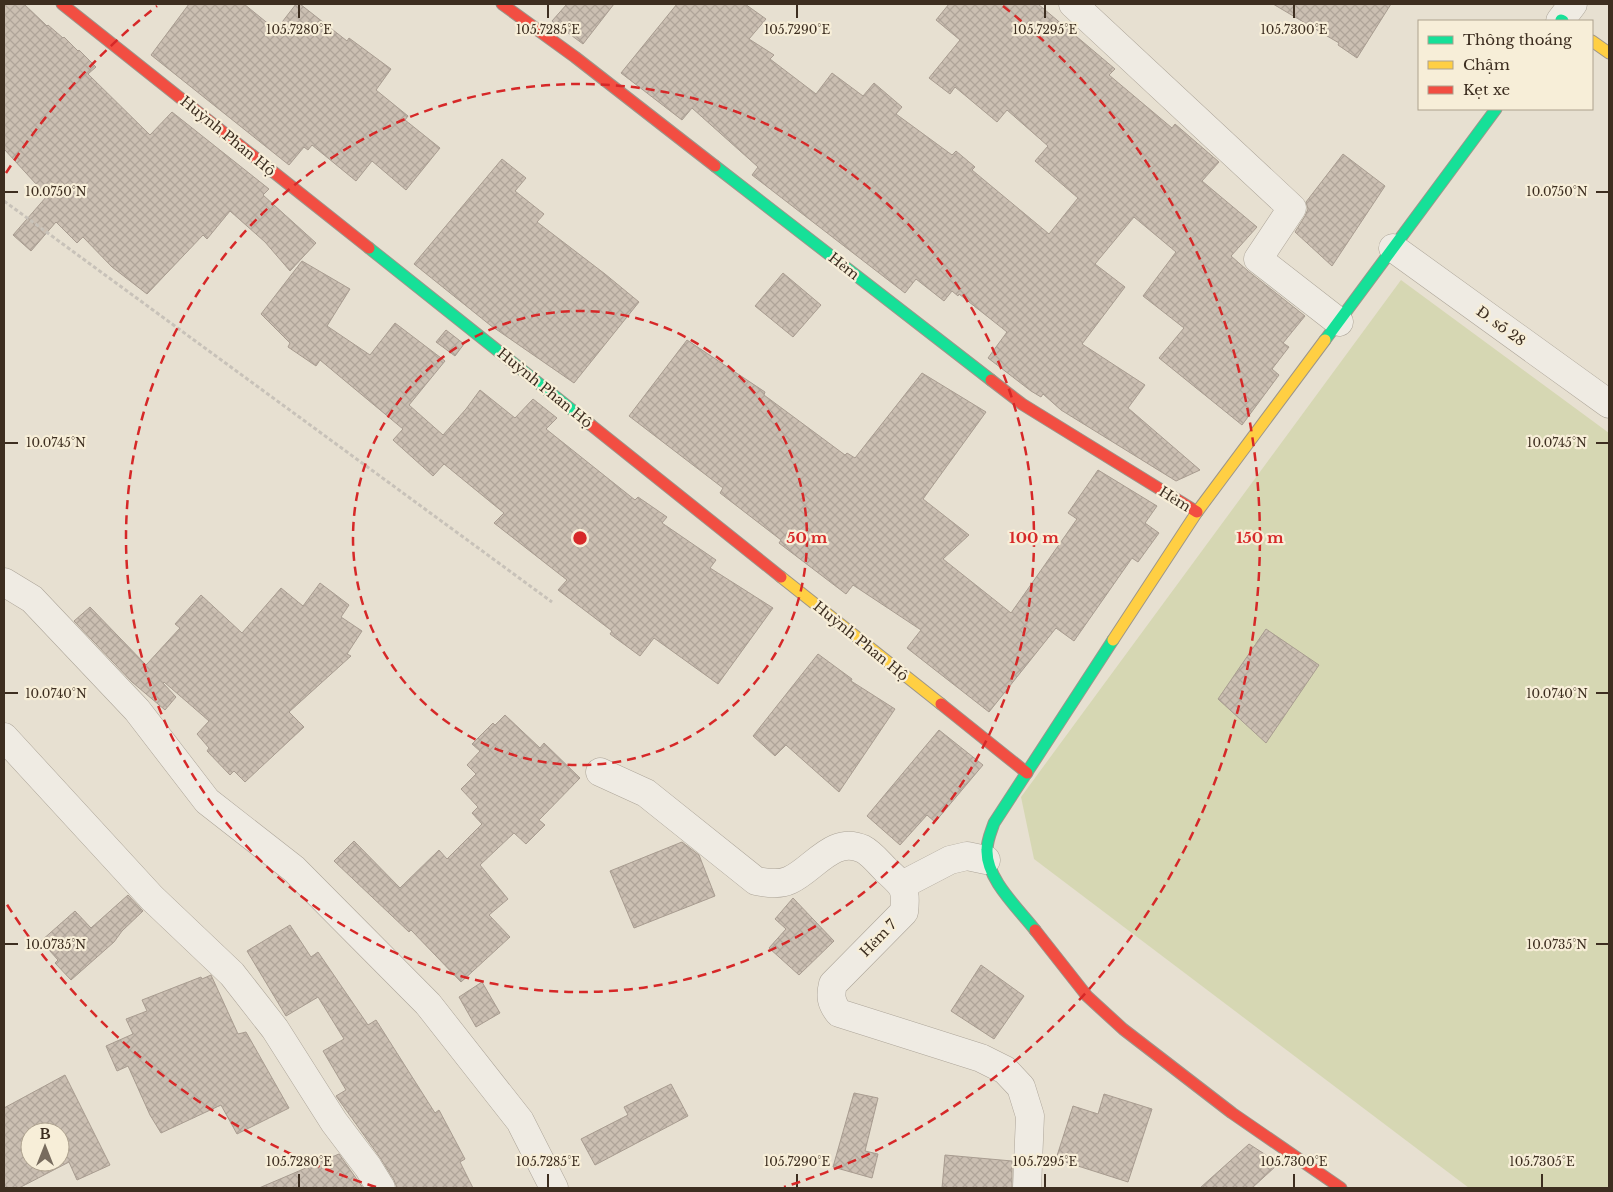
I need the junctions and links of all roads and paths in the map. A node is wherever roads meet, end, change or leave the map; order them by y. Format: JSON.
{"nodes":[{"id":1,"x":62,"y":4,"type":"edge"},
{"id":2,"x":502,"y":4,"type":"edge"},
{"id":3,"x":1073,"y":4,"type":"edge"},
{"id":4,"x":1593,"y":42,"type":"edge"},
{"id":5,"x":1609,"y":53,"type":"edge"},
{"id":6,"x":1495,"y":110,"type":"edge"},
{"id":7,"x":4,"y":201,"type":"edge"},
{"id":8,"x":1393,"y":248,"type":"junction"},
{"id":9,"x":1339,"y":322,"type":"junction"},
{"id":10,"x":1609,"y":404,"type":"edge"},
{"id":11,"x":1197,"y":512,"type":"junction"},
{"id":12,"x":4,"y":582,"type":"edge"},
{"id":13,"x":552,"y":602,"type":"dead end"},
{"id":14,"x":4,"y":737,"type":"edge"},
{"id":15,"x":600,"y":772,"type":"dead end"},
{"id":16,"x":1027,"y":773,"type":"junction"},
{"id":17,"x":986,"y":860,"type":"junction"},
{"id":18,"x":902,"y":885,"type":"junction"},
{"id":19,"x":381,"y":1188,"type":"edge"},
{"id":20,"x":554,"y":1188,"type":"edge"},
{"id":21,"x":1027,"y":1188,"type":"edge"},
{"id":22,"x":1341,"y":1188,"type":"edge"}],
"edges":[{"from":1,"to":16,"type":"street","name":"Huỳnh Phan Hộ"},
{"from":2,"to":11,"type":"street","name":"Hẻm"},
{"from":3,"to":9,"type":"street"},
{"from":4,"to":5,"type":"street"},
{"from":6,"to":8,"type":"street"},
{"from":7,"to":13,"type":"path"},
{"from":8,"to":9,"type":"street"},
{"from":8,"to":10,"type":"street","name":"Đ. số 28"},
{"from":9,"to":11,"type":"street"},
{"from":11,"to":16,"type":"street"},
{"from":12,"to":20,"type":"street"},
{"from":14,"to":19,"type":"street"},
{"from":15,"to":18,"type":"street"},
{"from":16,"to":17,"type":"street"},
{"from":17,"to":18,"type":"street"},
{"from":17,"to":22,"type":"street"},
{"from":18,"to":21,"type":"street","name":"Hẻm 7"}]}
